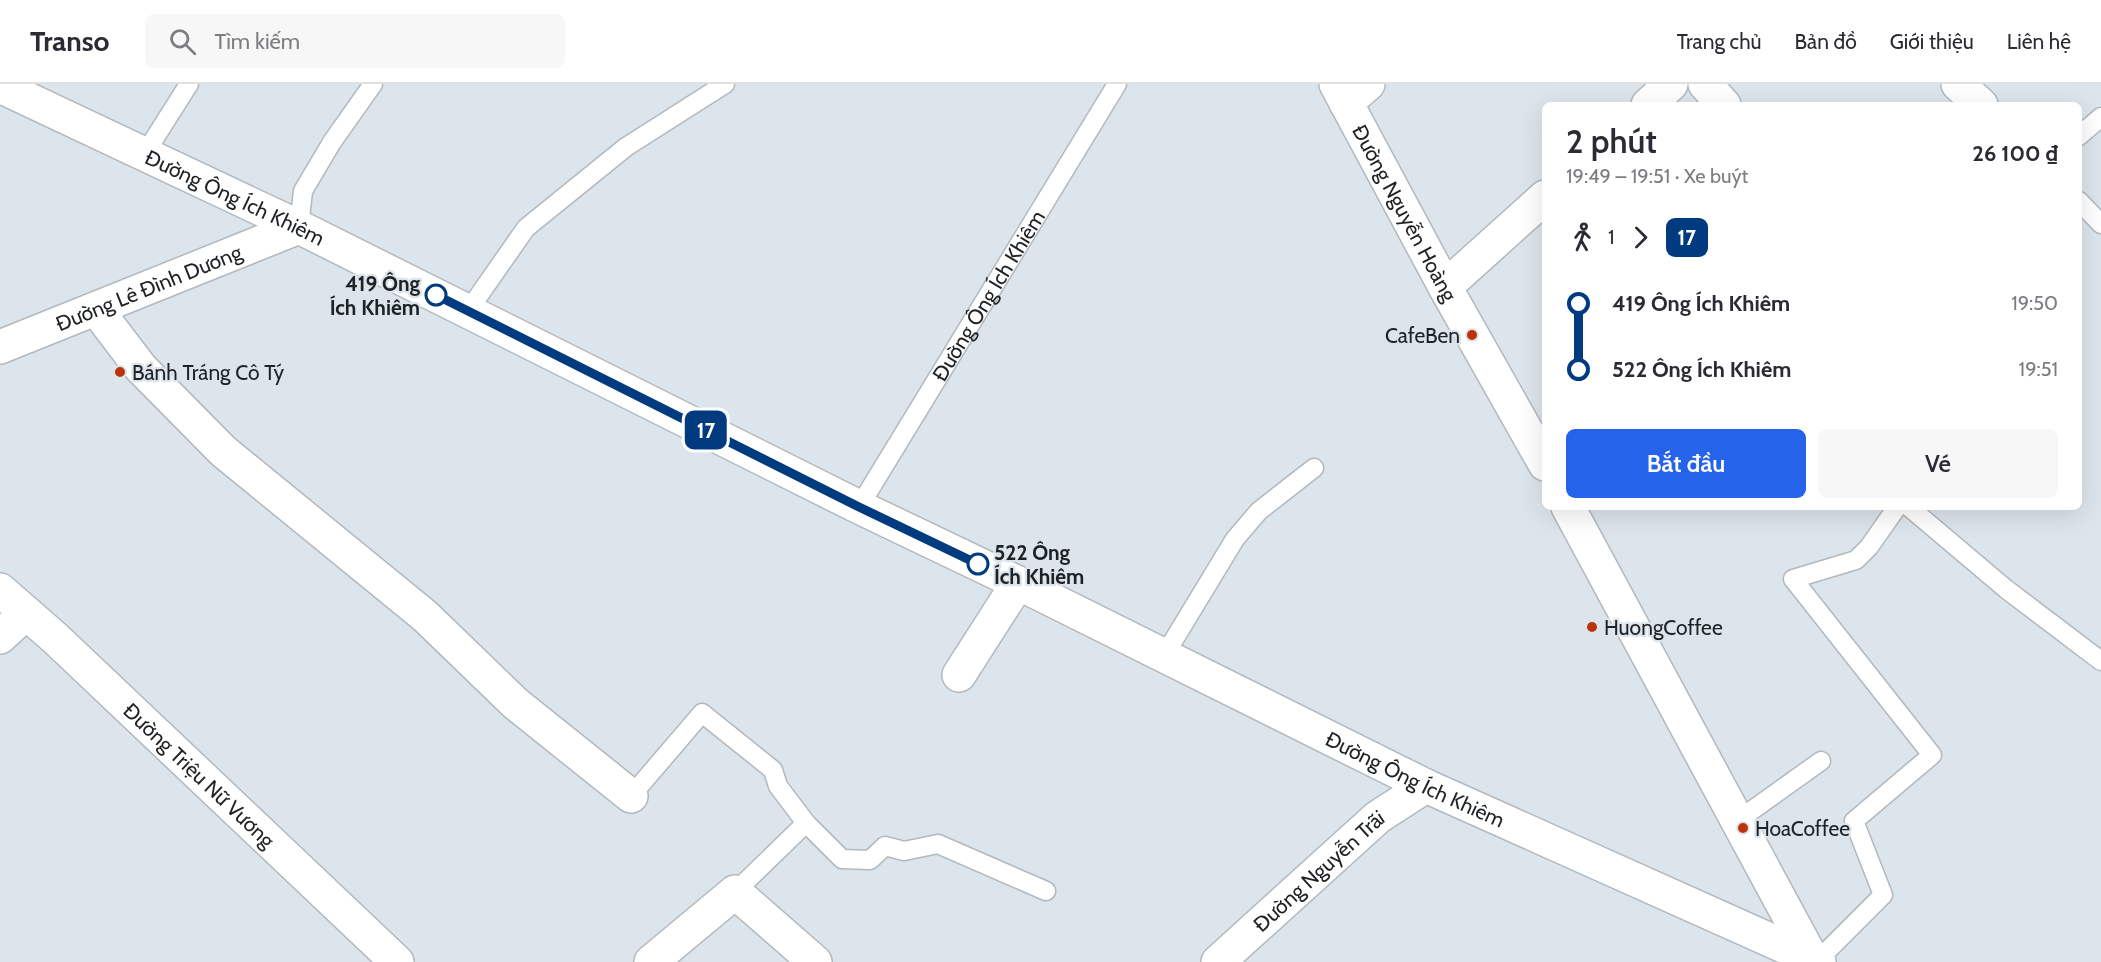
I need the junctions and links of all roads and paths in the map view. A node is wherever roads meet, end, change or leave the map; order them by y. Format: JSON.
{"nodes":[{"id":1,"x":189,"y":84,"type":"edge"},
{"id":2,"x":374,"y":84,"type":"edge"},
{"id":3,"x":725,"y":84,"type":"edge"},
{"id":4,"x":1117,"y":84,"type":"edge"},
{"id":5,"x":1671,"y":84,"type":"edge"},
{"id":6,"x":1705,"y":84,"type":"edge"},
{"id":7,"x":0,"y":86,"type":"edge"},
{"id":8,"x":1350,"y":90,"type":"edge"},
{"id":9,"x":1651,"y":102,"type":"edge"},
{"id":10,"x":1721,"y":102,"type":"edge"},
{"id":11,"x":2101,"y":117,"type":"edge"},
{"id":12,"x":2082,"y":133,"type":"edge"},
{"id":13,"x":144,"y":154,"type":"junction"},
{"id":14,"x":1542,"y":200,"type":"edge"},
{"id":15,"x":2082,"y":204,"type":"edge"},
{"id":16,"x":2101,"y":224,"type":"edge"},
{"id":17,"x":299,"y":227,"type":"junction"},
{"id":18,"x":1445,"y":287,"type":"junction"},
{"id":19,"x":96,"y":309,"type":"junction"},
{"id":20,"x":468,"y":311,"type":"junction"},
{"id":21,"x":0,"y":347,"type":"edge"},
{"id":22,"x":1542,"y":459,"type":"edge"},
{"id":23,"x":1314,"y":468,"type":"dead end"},
{"id":24,"x":859,"y":507,"type":"junction"},
{"id":25,"x":1570,"y":510,"type":"edge"},
{"id":26,"x":1895,"y":510,"type":"edge"},
{"id":27,"x":1912,"y":510,"type":"edge"},
{"id":28,"x":1018,"y":583,"type":"junction"},
{"id":29,"x":0,"y":590,"type":"edge"},
{"id":30,"x":26,"y":613,"type":"junction"},
{"id":31,"x":0,"y":637,"type":"edge"},
{"id":32,"x":1164,"y":656,"type":"junction"},
{"id":33,"x":2101,"y":661,"type":"edge"},
{"id":34,"x":959,"y":675,"type":"dead end"},
{"id":35,"x":1821,"y":761,"type":"dead end"},
{"id":36,"x":1426,"y":786,"type":"junction"},
{"id":37,"x":632,"y":796,"type":"joint"},
{"id":38,"x":1737,"y":821,"type":"junction"},
{"id":39,"x":806,"y":823,"type":"junction"},
{"id":40,"x":1046,"y":891,"type":"dead end"},
{"id":41,"x":735,"y":892,"type":"junction"},
{"id":42,"x":1815,"y":961,"type":"edge"},
{"id":43,"x":397,"y":962,"type":"edge"},
{"id":44,"x":651,"y":962,"type":"edge"},
{"id":45,"x":815,"y":962,"type":"edge"},
{"id":46,"x":1218,"y":962,"type":"edge"}],
"edges":[{"from":1,"to":13,"type":"lane"},
{"from":2,"to":17,"type":"lane"},
{"from":3,"to":20,"type":"lane"},
{"from":4,"to":24,"type":"lane","name":"Đường Ông Ích Khiêm"},
{"from":5,"to":9,"type":"street"},
{"from":6,"to":10,"type":"street"},
{"from":7,"to":13,"type":"street","name":"Đường Ông Ích Khiêm"},
{"from":8,"to":18,"type":"street","name":"Đường Nguyễn Hoàng"},
{"from":11,"to":12,"type":"lane"},
{"from":13,"to":17,"type":"street","name":"Đường Ông Ích Khiêm"},
{"from":14,"to":18,"type":"street"},
{"from":15,"to":16,"type":"lane"},
{"from":17,"to":19,"type":"street","name":"Đường Lê Đình Dương"},
{"from":17,"to":20,"type":"street","name":"Đường Ông Ích Khiêm"},
{"from":18,"to":22,"type":"street","name":"Đường Nguyễn Hoàng"},
{"from":19,"to":21,"type":"street","name":"Đường Lê Đình Dương"},
{"from":19,"to":37,"type":"street"},
{"from":20,"to":24,"type":"street","name":"Đường Ông Ích Khiêm"},
{"from":23,"to":32,"type":"lane"},
{"from":24,"to":28,"type":"street","name":"Đường Ông Ích Khiêm"},
{"from":25,"to":38,"type":"street"},
{"from":26,"to":42,"type":"lane"},
{"from":27,"to":33,"type":"lane"},
{"from":28,"to":32,"type":"street","name":"Đường Ông Ích Khiêm"},
{"from":28,"to":34,"type":"street"},
{"from":29,"to":30,"type":"street","name":"Đường Triệu Nữ Vương"},
{"from":30,"to":31,"type":"street"},
{"from":30,"to":43,"type":"street","name":"Đường Triệu Nữ Vương"},
{"from":32,"to":36,"type":"street","name":"Đường Ông Ích Khiêm"},
{"from":35,"to":38,"type":"lane"},
{"from":36,"to":42,"type":"street","name":"Đường Ông Ích Khiêm"},
{"from":36,"to":46,"type":"street","name":"Đường Nguyễn Trãi"},
{"from":37,"to":39,"type":"lane"},
{"from":38,"to":42,"type":"street"},
{"from":39,"to":40,"type":"lane"},
{"from":39,"to":41,"type":"lane"},
{"from":41,"to":44,"type":"street"},
{"from":41,"to":45,"type":"street"}]}
